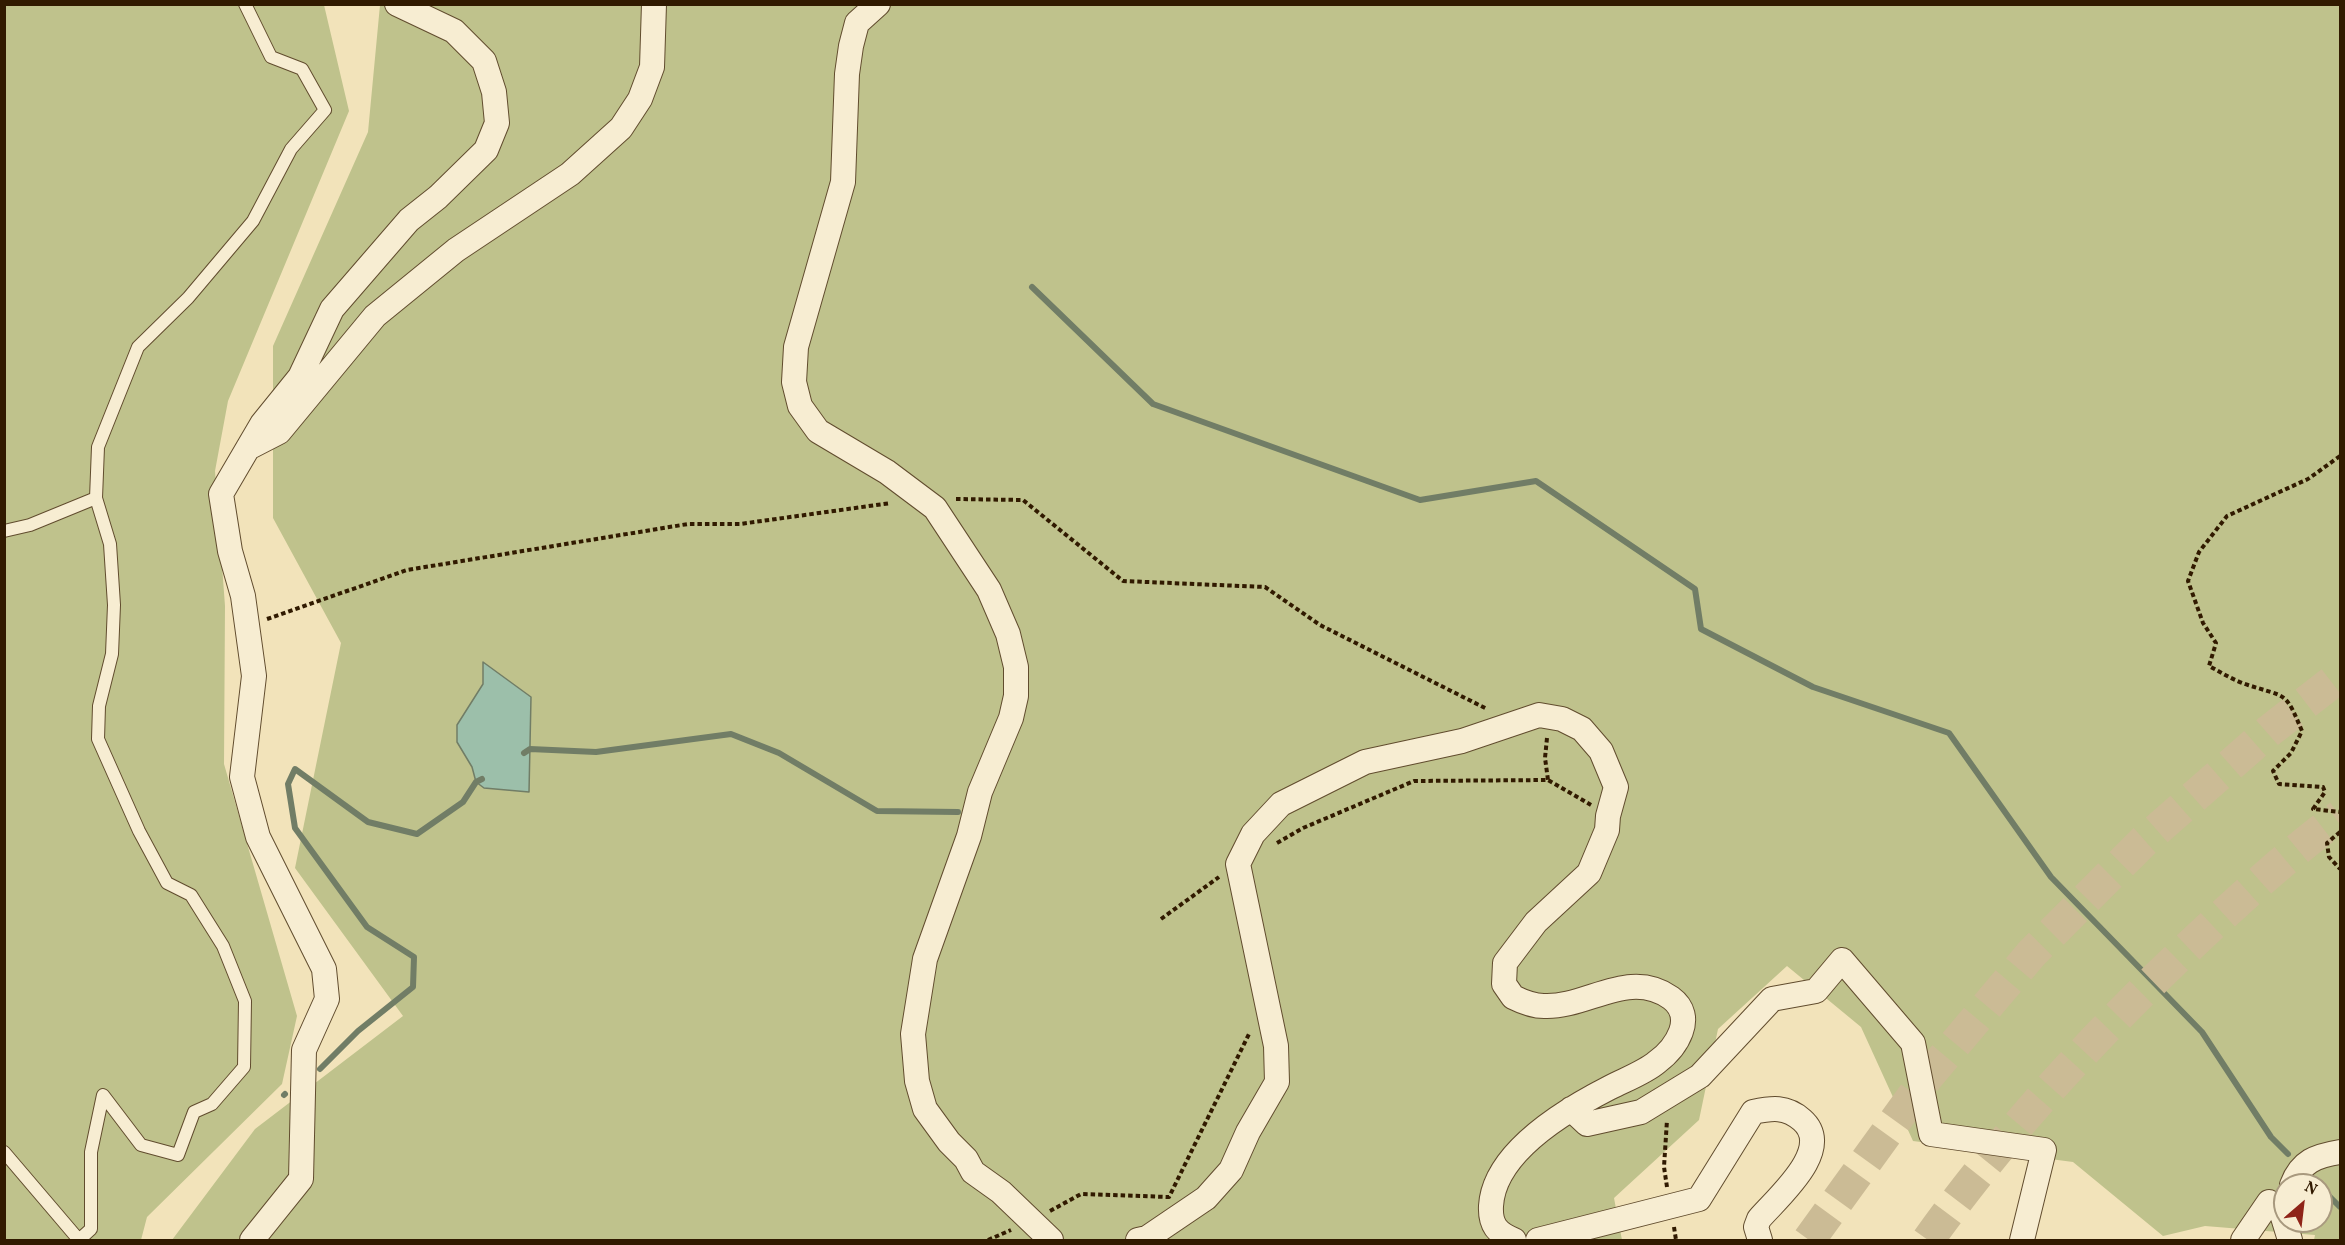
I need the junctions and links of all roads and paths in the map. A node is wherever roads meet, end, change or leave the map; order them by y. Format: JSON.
{"nodes":[{"id":1,"x":245,"y":4,"type":"edge"},
{"id":2,"x":397,"y":4,"type":"edge"},
{"id":3,"x":654,"y":4,"type":"edge"},
{"id":4,"x":878,"y":4,"type":"edge"},
{"id":5,"x":246,"y":449,"type":"junction"},
{"id":6,"x":2340,"y":456,"type":"edge"},
{"id":7,"x":96,"y":498,"type":"junction"},
{"id":8,"x":922,"y":499,"type":"junction"},
{"id":9,"x":4,"y":531,"type":"edge"},
{"id":10,"x":247,"y":626,"type":"junction"},
{"id":11,"x":1549,"y":716,"type":"junction"},
{"id":12,"x":1516,"y":723,"type":"junction"},
{"id":13,"x":1548,"y":780,"type":"junction"},
{"id":14,"x":2340,"y":812,"type":"edge"},
{"id":15,"x":1608,"y":816,"type":"junction"},
{"id":16,"x":2340,"y":832,"type":"edge"},
{"id":17,"x":1275,"y":843,"type":"dead end"},
{"id":18,"x":1238,"y":864,"type":"junction"},
{"id":19,"x":2340,"y":869,"type":"edge"},
{"id":20,"x":1161,"y":919,"type":"dead end"},
{"id":21,"x":1251,"y":1030,"type":"dead end"},
{"id":22,"x":1668,"y":1095,"type":"junction"},
{"id":23,"x":1571,"y":1109,"type":"junction"},
{"id":24,"x":4,"y":1152,"type":"edge"},
{"id":25,"x":2340,"y":1152,"type":"edge"},
{"id":26,"x":2296,"y":1173,"type":"edge"},
{"id":27,"x":2273,"y":1204,"type":"edge"},
{"id":28,"x":1669,"y":1207,"type":"junction"},
{"id":29,"x":1030,"y":1221,"type":"junction"},
{"id":30,"x":252,"y":1240,"type":"edge"},
{"id":31,"x":988,"y":1240,"type":"edge"},
{"id":32,"x":1051,"y":1240,"type":"edge"},
{"id":33,"x":1138,"y":1240,"type":"edge"},
{"id":34,"x":1514,"y":1240,"type":"edge"},
{"id":35,"x":1538,"y":1240,"type":"edge"},
{"id":36,"x":1676,"y":1240,"type":"edge"},
{"id":37,"x":1760,"y":1240,"type":"edge"},
{"id":38,"x":2022,"y":1240,"type":"edge"},
{"id":39,"x":2243,"y":1240,"type":"edge"}],
"edges":[{"from":1,"to":7,"type":"lane"},
{"from":2,"to":5,"type":"street"},
{"from":3,"to":5,"type":"street"},
{"from":4,"to":8,"type":"street"},
{"from":5,"to":10,"type":"street"},
{"from":6,"to":14,"type":"path"},
{"from":7,"to":9,"type":"lane"},
{"from":7,"to":24,"type":"lane"},
{"from":8,"to":10,"type":"path"},
{"from":8,"to":12,"type":"path"},
{"from":8,"to":29,"type":"street"},
{"from":10,"to":30,"type":"street"},
{"from":11,"to":12,"type":"street"},
{"from":11,"to":13,"type":"path"},
{"from":11,"to":15,"type":"street"},
{"from":12,"to":18,"type":"street"},
{"from":13,"to":15,"type":"path"},
{"from":13,"to":17,"type":"path"},
{"from":15,"to":23,"type":"street"},
{"from":16,"to":19,"type":"path"},
{"from":18,"to":20,"type":"path"},
{"from":18,"to":33,"type":"street"},
{"from":21,"to":29,"type":"path"},
{"from":22,"to":23,"type":"street"},
{"from":22,"to":28,"type":"path"},
{"from":22,"to":38,"type":"street"},
{"from":23,"to":34,"type":"street"},
{"from":25,"to":26,"type":"street"},
{"from":27,"to":39,"type":"street"},
{"from":28,"to":35,"type":"street"},
{"from":28,"to":36,"type":"path"},
{"from":28,"to":37,"type":"street"},
{"from":29,"to":31,"type":"path"},
{"from":29,"to":32,"type":"street"}]}
